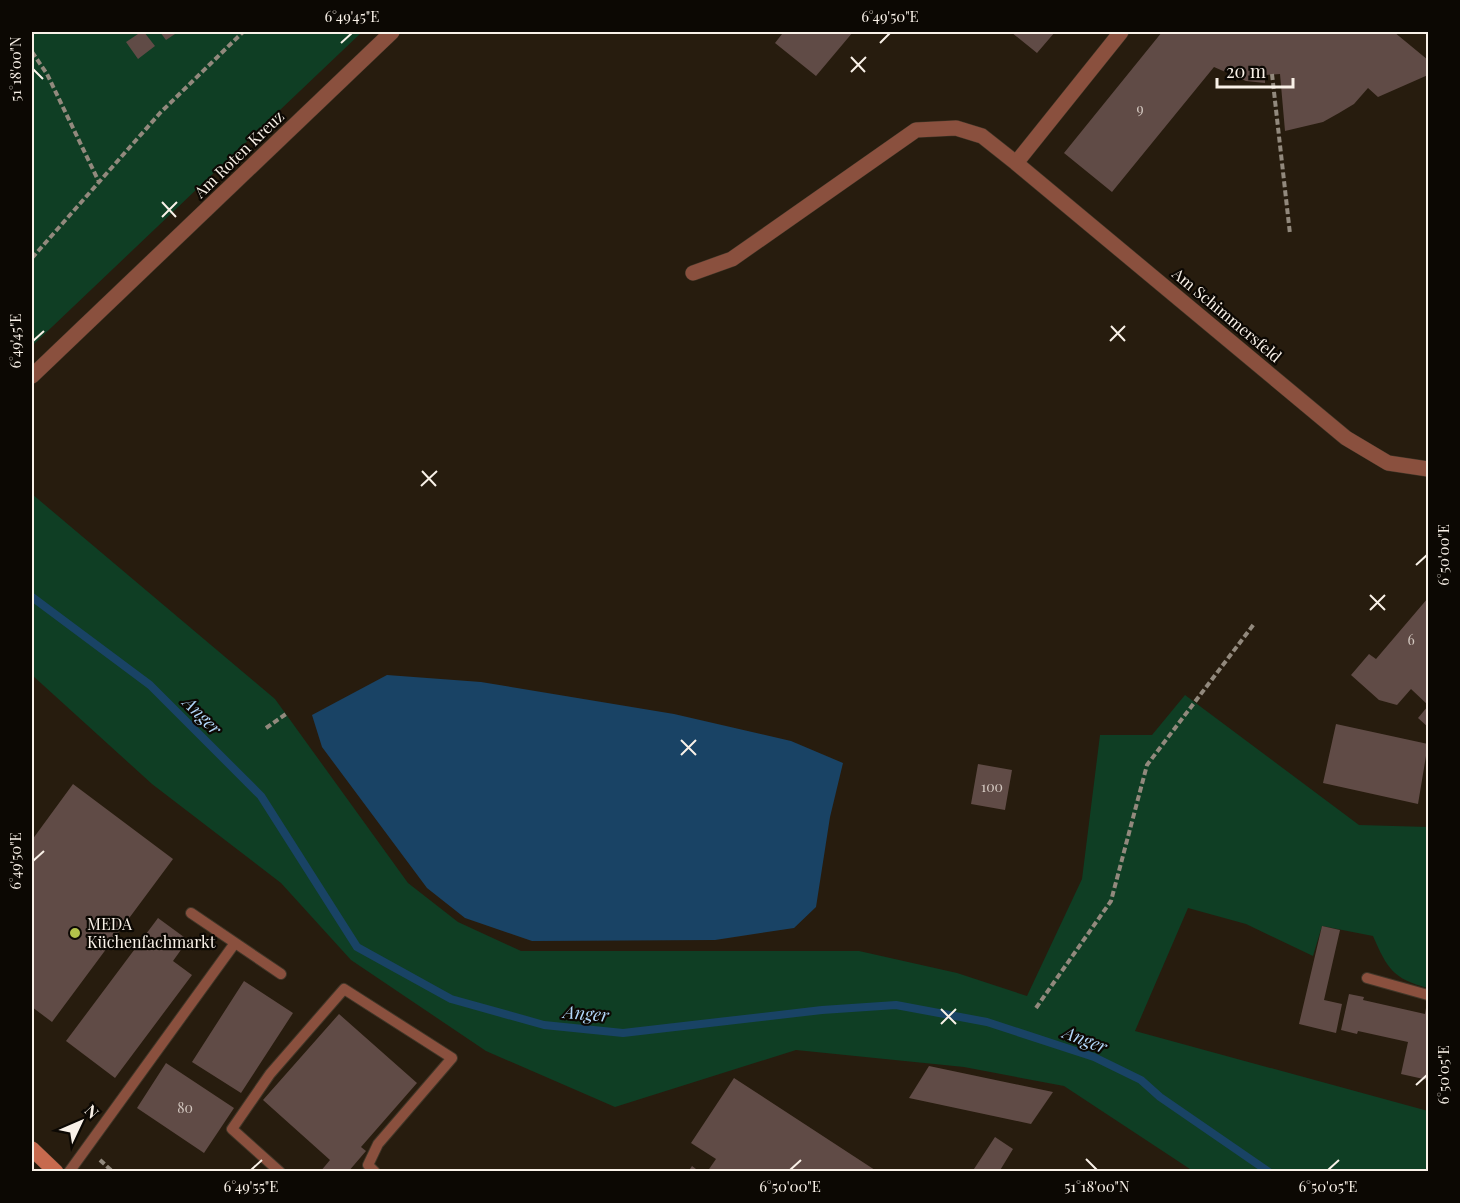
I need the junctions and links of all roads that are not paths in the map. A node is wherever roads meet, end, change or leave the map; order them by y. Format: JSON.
{"nodes":[{"id":1,"x":393,"y":32,"type":"edge"},
{"id":2,"x":1121,"y":32,"type":"edge"},
{"id":3,"x":1016,"y":163,"type":"junction"},
{"id":4,"x":693,"y":273,"type":"dead end"},
{"id":5,"x":32,"y":376,"type":"edge"},
{"id":6,"x":1428,"y":469,"type":"edge"},
{"id":7,"x":191,"y":913,"type":"dead end"},
{"id":8,"x":235,"y":943,"type":"junction"},
{"id":9,"x":281,"y":974,"type":"dead end"},
{"id":10,"x":1368,"y":978,"type":"dead end"},
{"id":11,"x":1428,"y":995,"type":"edge"},
{"id":12,"x":32,"y":1149,"type":"edge"},
{"id":13,"x":58,"y":1171,"type":"edge"},
{"id":14,"x":280,"y":1172,"type":"edge"},
{"id":15,"x":375,"y":1172,"type":"edge"}],
"edges":[{"from":1,"to":5,"type":"street","name":"Am Roten Kreuz"},
{"from":2,"to":3,"type":"street"},
{"from":3,"to":4,"type":"street","name":"Am Schimmersfeld"},
{"from":3,"to":6,"type":"street","name":"Am Schimmersfeld"},
{"from":7,"to":8,"type":"lane"},
{"from":8,"to":9,"type":"lane"},
{"from":8,"to":13,"type":"lane"},
{"from":10,"to":11,"type":"lane"},
{"from":12,"to":13,"type":"main road"},
{"from":14,"to":15,"type":"lane"}]}
